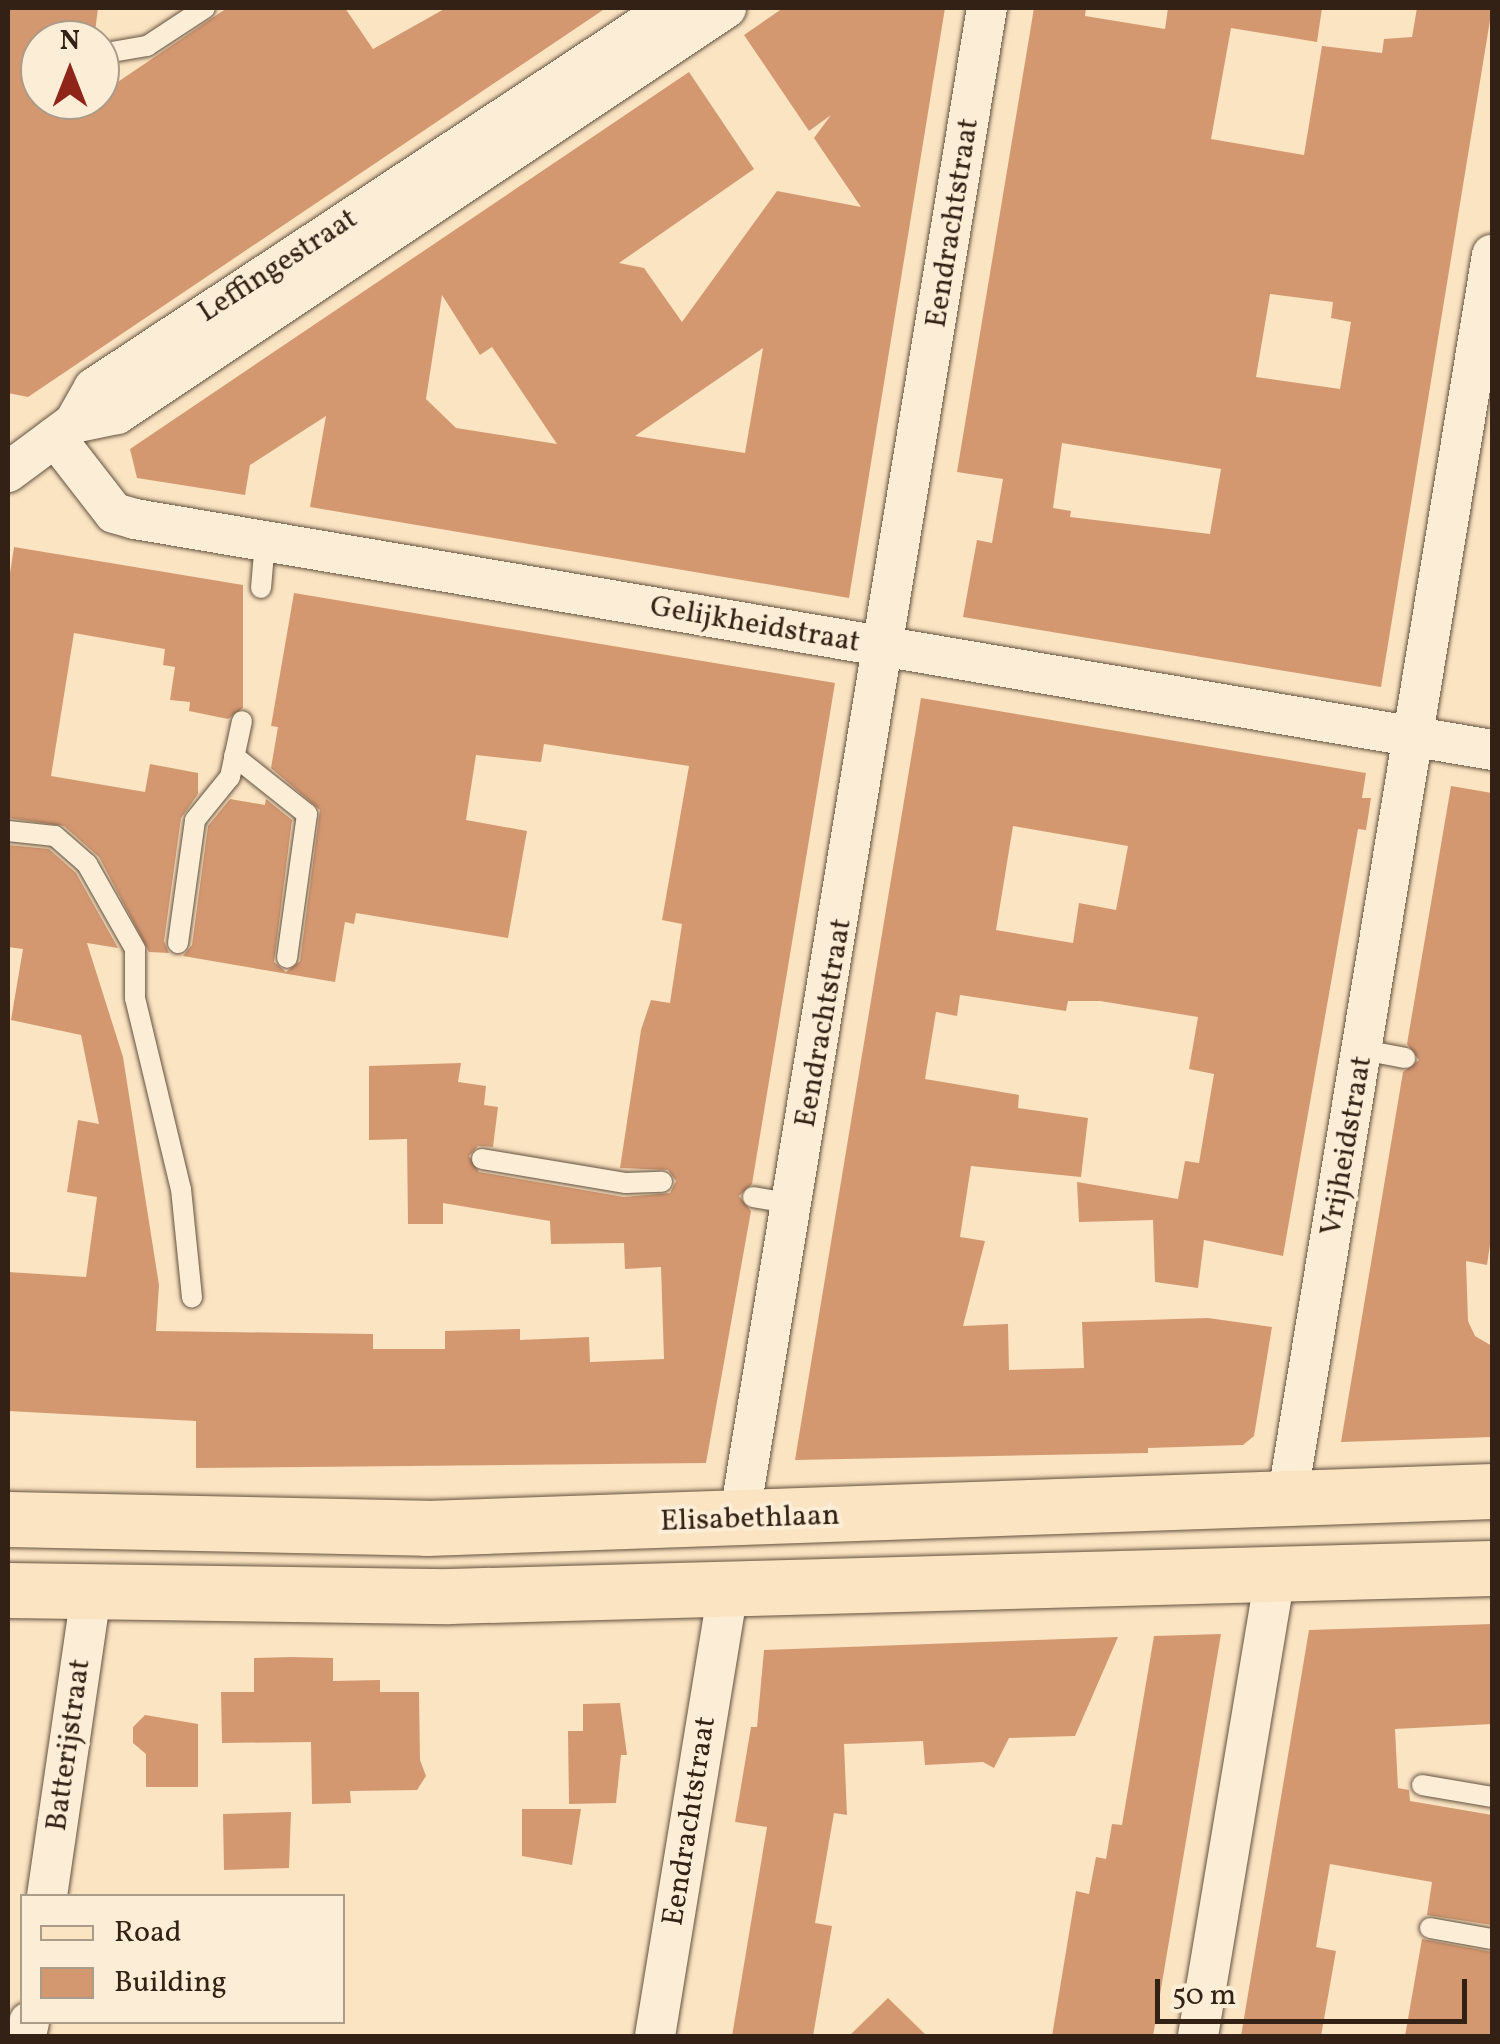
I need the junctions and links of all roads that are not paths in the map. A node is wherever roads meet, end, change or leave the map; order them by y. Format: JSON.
{"nodes":[{"id":1,"x":205,"y":8,"type":"edge"},
{"id":2,"x":670,"y":8,"type":"edge"},
{"id":3,"x":726,"y":8,"type":"edge"},
{"id":4,"x":987,"y":8,"type":"edge"},
{"id":5,"x":120,"y":51,"type":"edge"},
{"id":6,"x":505,"y":136,"type":"junction"},
{"id":7,"x":1492,"y":255,"type":"edge"},
{"id":8,"x":65,"y":430,"type":"junction"},
{"id":9,"x":1479,"y":432,"type":"edge"},
{"id":10,"x":8,"y":472,"type":"edge"},
{"id":11,"x":265,"y":541,"type":"junction"},
{"id":12,"x":261,"y":588,"type":"dead end"},
{"id":13,"x":886,"y":648,"type":"junction"},
{"id":14,"x":242,"y":721,"type":"dead end"},
{"id":15,"x":1416,"y":736,"type":"junction"},
{"id":16,"x":1492,"y":750,"type":"edge"},
{"id":17,"x":234,"y":756,"type":"junction"},
{"id":18,"x":8,"y":832,"type":"edge"},
{"id":19,"x":178,"y":943,"type":"dead end"},
{"id":20,"x":287,"y":958,"type":"dead end"},
{"id":21,"x":1363,"y":1050,"type":"junction"},
{"id":22,"x":1405,"y":1058,"type":"dead end"},
{"id":23,"x":482,"y":1159,"type":"dead end"},
{"id":24,"x":662,"y":1182,"type":"dead end"},
{"id":25,"x":754,"y":1197,"type":"dead end"},
{"id":26,"x":794,"y":1204,"type":"junction"},
{"id":27,"x":192,"y":1297,"type":"dead end"},
{"id":28,"x":1492,"y":1491,"type":"edge"},
{"id":29,"x":1287,"y":1500,"type":"junction"},
{"id":30,"x":8,"y":1519,"type":"edge"},
{"id":31,"x":738,"y":1520,"type":"junction"},
{"id":32,"x":1492,"y":1568,"type":"edge"},
{"id":33,"x":1276,"y":1572,"type":"junction"},
{"id":34,"x":8,"y":1590,"type":"edge"},
{"id":35,"x":728,"y":1590,"type":"junction"},
{"id":36,"x":90,"y":1593,"type":"junction"},
{"id":37,"x":1422,"y":1785,"type":"dead end"},
{"id":38,"x":1492,"y":1797,"type":"edge"},
{"id":39,"x":47,"y":1894,"type":"edge"},
{"id":40,"x":1430,"y":1928,"type":"dead end"},
{"id":41,"x":1492,"y":1938,"type":"edge"},
{"id":42,"x":655,"y":2036,"type":"edge"},
{"id":43,"x":1198,"y":2036,"type":"edge"}],
"edges":[{"from":1,"to":5,"type":"lane"},
{"from":2,"to":6,"type":"street","name":"Leffingestraat"},
{"from":3,"to":6,"type":"street","name":"Leffingestraat"},
{"from":4,"to":13,"type":"street","name":"Eendrachtstraat"},
{"from":6,"to":8,"type":"street","name":"Leffingestraat"},
{"from":7,"to":9,"type":"street","name":"Vrijheidstraat"},
{"from":8,"to":10,"type":"street","name":"Leffingestraat"},
{"from":8,"to":11,"type":"street","name":"Gelijkheidstraat"},
{"from":9,"to":15,"type":"street","name":"Vrijheidstraat"},
{"from":11,"to":12,"type":"lane"},
{"from":11,"to":13,"type":"street","name":"Gelijkheidstraat"},
{"from":13,"to":15,"type":"street","name":"Gelijkheidstraat"},
{"from":13,"to":26,"type":"street","name":"Eendrachtstraat"},
{"from":14,"to":17,"type":"lane"},
{"from":15,"to":16,"type":"street","name":"Gelijkheidstraat"},
{"from":15,"to":21,"type":"street","name":"Vrijheidstraat"},
{"from":17,"to":19,"type":"lane"},
{"from":17,"to":20,"type":"lane"},
{"from":18,"to":27,"type":"lane"},
{"from":21,"to":22,"type":"lane"},
{"from":21,"to":29,"type":"street","name":"Vrijheidstraat"},
{"from":23,"to":24,"type":"lane"},
{"from":25,"to":26,"type":"lane"},
{"from":26,"to":31,"type":"street","name":"Eendrachtstraat"},
{"from":28,"to":29,"type":"main road","name":"Elisabethlaan"},
{"from":29,"to":31,"type":"main road","name":"Elisabethlaan"},
{"from":29,"to":33,"type":"main road","name":"Vrijheidstraat"},
{"from":30,"to":31,"type":"main road","name":"Elisabethlaan"},
{"from":31,"to":35,"type":"main road","name":"Eendrachtstraat"},
{"from":32,"to":33,"type":"main road"},
{"from":33,"to":35,"type":"main road"},
{"from":33,"to":43,"type":"street","name":"Vrijheidstraat"},
{"from":34,"to":36,"type":"main road"},
{"from":35,"to":36,"type":"main road"},
{"from":35,"to":42,"type":"street","name":"Eendrachtstraat"},
{"from":36,"to":39,"type":"street","name":"Batterijstraat"},
{"from":37,"to":38,"type":"lane"},
{"from":40,"to":41,"type":"lane"}]}
